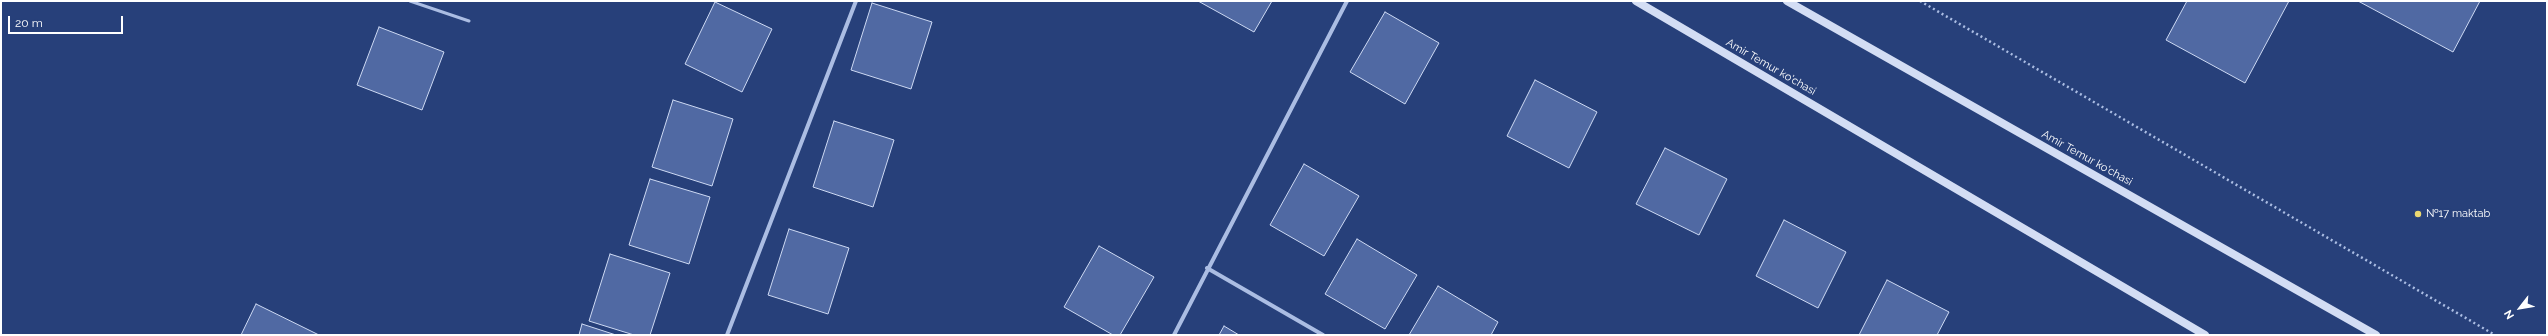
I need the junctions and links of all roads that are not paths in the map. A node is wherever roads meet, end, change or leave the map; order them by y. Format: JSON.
{"nodes":[{"id":1,"x":410,"y":1,"type":"edge"},
{"id":2,"x":856,"y":1,"type":"edge"},
{"id":3,"x":1347,"y":1,"type":"edge"},
{"id":4,"x":1636,"y":1,"type":"edge"},
{"id":5,"x":1787,"y":1,"type":"edge"},
{"id":6,"x":469,"y":21,"type":"dead end"},
{"id":7,"x":1208,"y":268,"type":"junction"},
{"id":8,"x":727,"y":335,"type":"edge"},
{"id":9,"x":1174,"y":335,"type":"edge"},
{"id":10,"x":1323,"y":335,"type":"edge"},
{"id":11,"x":2206,"y":335,"type":"edge"},
{"id":12,"x":2376,"y":335,"type":"edge"}],
"edges":[{"from":1,"to":6,"type":"lane"},
{"from":2,"to":8,"type":"street"},
{"from":3,"to":7,"type":"street"},
{"from":4,"to":11,"type":"main road","name":"Amir Temur ko'chasi"},
{"from":5,"to":12,"type":"main road","name":"Amir Temur ko'chasi"},
{"from":7,"to":9,"type":"street"},
{"from":7,"to":10,"type":"street"}]}
